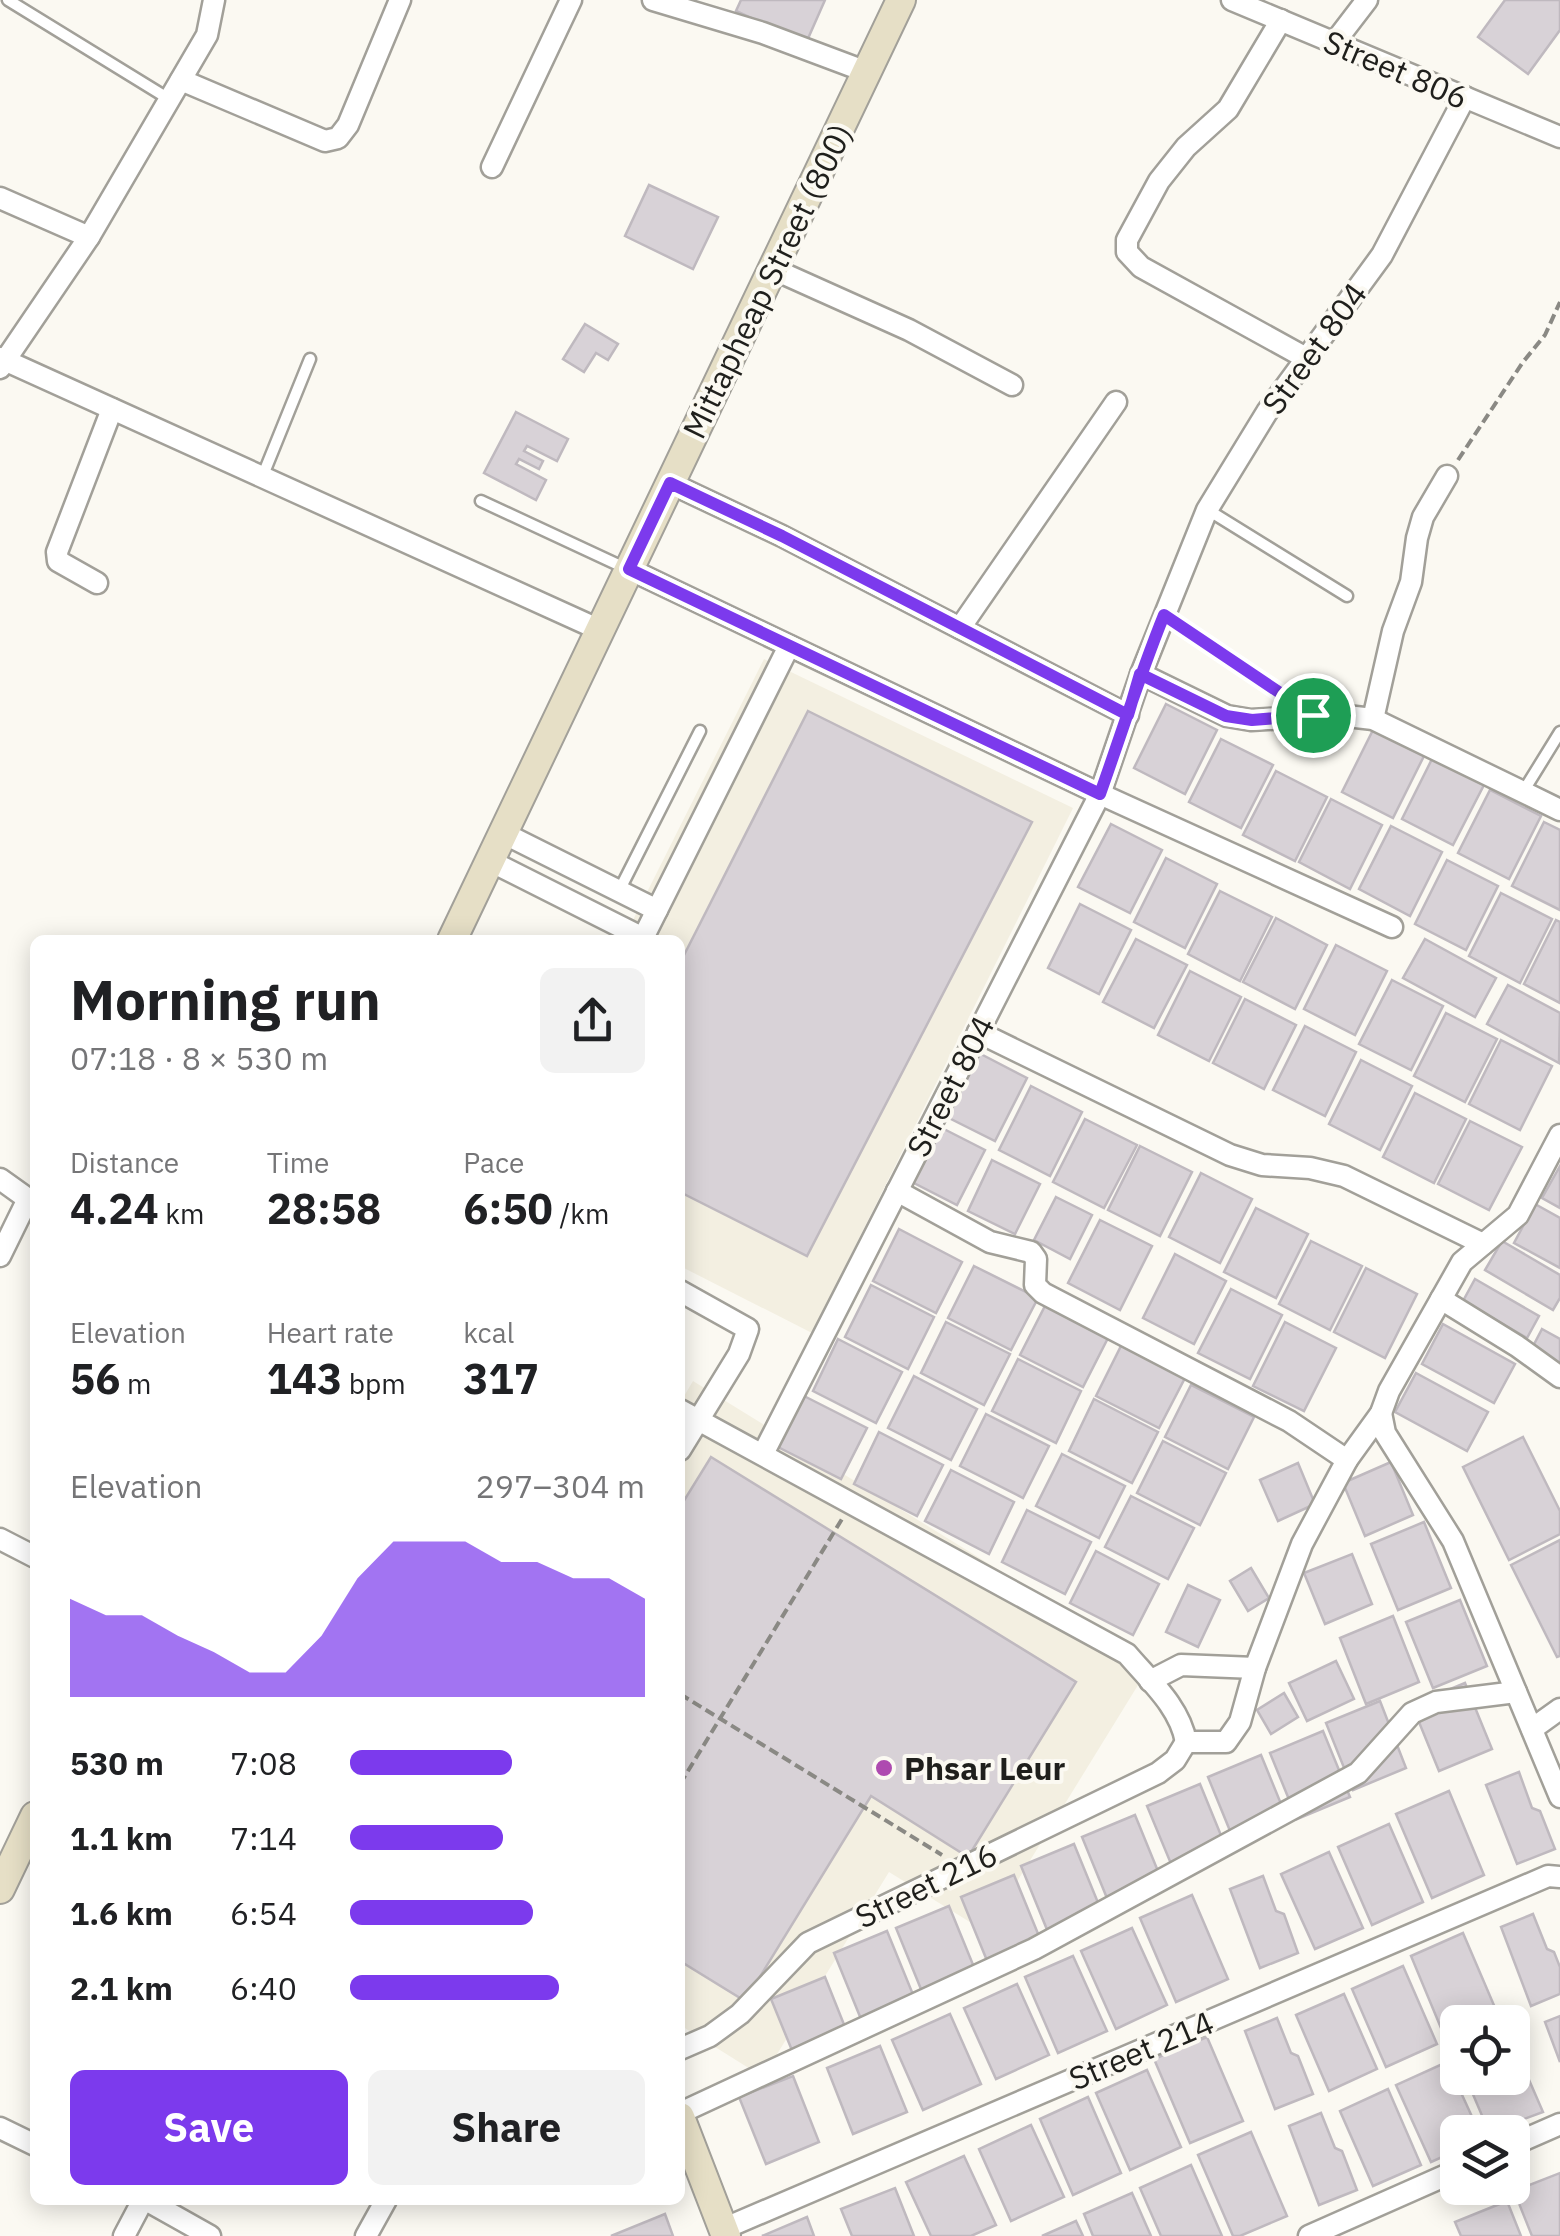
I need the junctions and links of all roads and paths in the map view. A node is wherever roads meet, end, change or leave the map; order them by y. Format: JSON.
{"nodes":[{"id":1,"x":8,"y":0,"type":"edge"},
{"id":2,"x":214,"y":0,"type":"edge"},
{"id":3,"x":400,"y":0,"type":"edge"},
{"id":4,"x":571,"y":0,"type":"edge"},
{"id":5,"x":653,"y":0,"type":"edge"},
{"id":6,"x":901,"y":0,"type":"edge"},
{"id":7,"x":1232,"y":0,"type":"edge"},
{"id":8,"x":1367,"y":0,"type":"edge"},
{"id":9,"x":1281,"y":20,"type":"junction"},
{"id":10,"x":1334,"y":43,"type":"junction"},
{"id":11,"x":867,"y":72,"type":"junction"},
{"id":12,"x":180,"y":80,"type":"junction"},
{"id":13,"x":1465,"y":97,"type":"junction"},
{"id":14,"x":169,"y":99,"type":"junction"},
{"id":15,"x":1560,"y":137,"type":"edge"},
{"id":16,"x":492,"y":168,"type":"dead end"},
{"id":17,"x":0,"y":198,"type":"edge"},
{"id":18,"x":88,"y":236,"type":"junction"},
{"id":19,"x":773,"y":269,"type":"junction"},
{"id":20,"x":1560,"y":302,"type":"edge"},
{"id":21,"x":1306,"y":358,"type":"junction"},
{"id":22,"x":310,"y":360,"type":"dead end"},
{"id":23,"x":1,"y":362,"type":"edge"},
{"id":24,"x":1012,"y":385,"type":"dead end"},
{"id":25,"x":1116,"y":402,"type":"dead end"},
{"id":26,"x":112,"y":408,"type":"junction"},
{"id":27,"x":263,"y":475,"type":"junction"},
{"id":28,"x":1447,"y":476,"type":"joint"},
{"id":29,"x":670,"y":483,"type":"junction"},
{"id":30,"x":481,"y":502,"type":"dead end"},
{"id":31,"x":1207,"y":510,"type":"junction"},
{"id":32,"x":629,"y":569,"type":"junction"},
{"id":33,"x":97,"y":584,"type":"dead end"},
{"id":34,"x":1348,"y":596,"type":"dead end"},
{"id":35,"x":1164,"y":615,"type":"junction"},
{"id":36,"x":960,"y":628,"type":"junction"},
{"id":37,"x":600,"y":630,"type":"junction"},
{"id":38,"x":789,"y":646,"type":"junction"},
{"id":39,"x":1140,"y":674,"type":"junction"},
{"id":40,"x":1128,"y":715,"type":"junction"},
{"id":41,"x":1313,"y":715,"type":"junction"},
{"id":42,"x":1374,"y":719,"type":"junction"},
{"id":43,"x":700,"y":731,"type":"dead end"},
{"id":44,"x":1560,"y":732,"type":"edge"},
{"id":45,"x":1524,"y":792,"type":"junction"},
{"id":46,"x":1100,"y":794,"type":"junction"},
{"id":47,"x":1558,"y":804,"type":"edge"},
{"id":48,"x":503,"y":832,"type":"junction"},
{"id":49,"x":490,"y":862,"type":"junction"},
{"id":50,"x":619,"y":891,"type":"junction"},
{"id":51,"x":657,"y":910,"type":"junction"},
{"id":52,"x":1392,"y":928,"type":"dead end"},
{"id":53,"x":454,"y":935,"type":"edge"},
{"id":54,"x":635,"y":935,"type":"edge"},
{"id":55,"x":645,"y":935,"type":"edge"},
{"id":56,"x":978,"y":1032,"type":"junction"},
{"id":57,"x":1560,"y":1135,"type":"edge"},
{"id":58,"x":0,"y":1178,"type":"edge"},
{"id":59,"x":897,"y":1190,"type":"junction"},
{"id":60,"x":30,"y":1202,"type":"edge"},
{"id":61,"x":30,"y":1205,"type":"edge"},
{"id":62,"x":1483,"y":1244,"type":"junction"},
{"id":63,"x":0,"y":1256,"type":"edge"},
{"id":64,"x":685,"y":1294,"type":"edge"},
{"id":65,"x":1440,"y":1300,"type":"junction"},
{"id":66,"x":1560,"y":1377,"type":"edge"},
{"id":67,"x":1381,"y":1413,"type":"junction"},
{"id":68,"x":690,"y":1414,"type":"edge"},
{"id":69,"x":763,"y":1454,"type":"junction"},
{"id":70,"x":1347,"y":1460,"type":"junction"},
{"id":71,"x":852,"y":1502,"type":"junction"},
{"id":72,"x":0,"y":1540,"type":"edge"},
{"id":73,"x":30,"y":1555,"type":"edge"},
{"id":74,"x":1255,"y":1668,"type":"junction"},
{"id":75,"x":1150,"y":1681,"type":"junction"},
{"id":76,"x":1516,"y":1692,"type":"junction"},
{"id":77,"x":685,"y":1697,"type":"edge"},
{"id":78,"x":1560,"y":1709,"type":"edge"},
{"id":79,"x":720,"y":1718,"type":"junction"},
{"id":80,"x":1532,"y":1729,"type":"junction"},
{"id":81,"x":1186,"y":1742,"type":"junction"},
{"id":82,"x":685,"y":1776,"type":"edge"},
{"id":83,"x":1560,"y":1797,"type":"edge"},
{"id":84,"x":30,"y":1822,"type":"edge"},
{"id":85,"x":8,"y":1849,"type":"edge"},
{"id":86,"x":963,"y":1868,"type":"junction"},
{"id":87,"x":1560,"y":1876,"type":"edge"},
{"id":88,"x":0,"y":1889,"type":"edge"},
{"id":89,"x":685,"y":2047,"type":"edge"},
{"id":90,"x":685,"y":2113,"type":"edge"},
{"id":91,"x":1560,"y":2124,"type":"edge"},
{"id":92,"x":0,"y":2128,"type":"edge"},
{"id":93,"x":685,"y":2128,"type":"edge"},
{"id":94,"x":1530,"y":2137,"type":"edge"},
{"id":95,"x":30,"y":2143,"type":"edge"},
{"id":96,"x":1440,"y":2178,"type":"edge"},
{"id":97,"x":142,"y":2205,"type":"edge"},
{"id":98,"x":154,"y":2205,"type":"edge"},
{"id":99,"x":383,"y":2205,"type":"edge"},
{"id":100,"x":725,"y":2232,"type":"edge"},
{"id":101,"x":124,"y":2236,"type":"edge"},
{"id":102,"x":210,"y":2236,"type":"edge"},
{"id":103,"x":366,"y":2236,"type":"edge"},
{"id":104,"x":1310,"y":2236,"type":"edge"}],
"edges":[{"from":1,"to":14,"type":"lane"},
{"from":2,"to":12,"type":"street"},
{"from":3,"to":12,"type":"street"},
{"from":4,"to":16,"type":"street"},
{"from":5,"to":11,"type":"street"},
{"from":6,"to":11,"type":"main road","name":"Mittapheap Street (800)"},
{"from":7,"to":9,"type":"street","name":"Street 806"},
{"from":8,"to":10,"type":"street"},
{"from":9,"to":10,"type":"street","name":"Street 806"},
{"from":9,"to":21,"type":"street"},
{"from":10,"to":13,"type":"street","name":"Street 806"},
{"from":11,"to":19,"type":"main road","name":"Mittapheap Street (800)"},
{"from":12,"to":14,"type":"street"},
{"from":13,"to":15,"type":"street","name":"Street 806"},
{"from":13,"to":21,"type":"street","name":"Street 804"},
{"from":14,"to":18,"type":"street"},
{"from":17,"to":18,"type":"street"},
{"from":18,"to":23,"type":"street"},
{"from":19,"to":24,"type":"street"},
{"from":19,"to":29,"type":"main road","name":"Mittapheap Street (800)"},
{"from":20,"to":28,"type":"path"},
{"from":21,"to":31,"type":"street","name":"Street 804"},
{"from":22,"to":27,"type":"lane"},
{"from":23,"to":26,"type":"street"},
{"from":25,"to":36,"type":"street"},
{"from":26,"to":27,"type":"street"},
{"from":26,"to":33,"type":"street"},
{"from":27,"to":37,"type":"street"},
{"from":28,"to":42,"type":"street"},
{"from":29,"to":32,"type":"main road","name":"Mittapheap Street (800)"},
{"from":29,"to":36,"type":"street"},
{"from":30,"to":32,"type":"lane"},
{"from":31,"to":34,"type":"lane"},
{"from":31,"to":35,"type":"street","name":"Street 804"},
{"from":32,"to":37,"type":"main road","name":"Mittapheap Street (800)"},
{"from":32,"to":38,"type":"street"},
{"from":35,"to":39,"type":"street","name":"Street 804"},
{"from":35,"to":41,"type":"lane"},
{"from":36,"to":40,"type":"street"},
{"from":37,"to":48,"type":"main road","name":"Mittapheap Street (800)"},
{"from":38,"to":46,"type":"street"},
{"from":38,"to":51,"type":"street"},
{"from":39,"to":40,"type":"street","name":"Street 804"},
{"from":39,"to":41,"type":"street"},
{"from":40,"to":46,"type":"street","name":"Street 804"},
{"from":41,"to":42,"type":"street"},
{"from":42,"to":45,"type":"street"},
{"from":43,"to":50,"type":"lane"},
{"from":44,"to":45,"type":"lane"},
{"from":45,"to":47,"type":"street"},
{"from":46,"to":52,"type":"street"},
{"from":46,"to":56,"type":"street","name":"Street 804"},
{"from":48,"to":49,"type":"main road","name":"Mittapheap Street (800)"},
{"from":48,"to":50,"type":"street"},
{"from":49,"to":53,"type":"main road","name":"Mittapheap Street (800)"},
{"from":49,"to":54,"type":"street"},
{"from":50,"to":51,"type":"street"},
{"from":51,"to":55,"type":"street"},
{"from":56,"to":59,"type":"street","name":"Street 804"},
{"from":56,"to":62,"type":"street"},
{"from":57,"to":62,"type":"street"},
{"from":58,"to":60,"type":"street"},
{"from":59,"to":69,"type":"street","name":"Street 804"},
{"from":59,"to":70,"type":"street"},
{"from":61,"to":63,"type":"street"},
{"from":62,"to":65,"type":"street"},
{"from":64,"to":68,"type":"street"},
{"from":65,"to":66,"type":"street"},
{"from":65,"to":67,"type":"street"},
{"from":67,"to":70,"type":"street"},
{"from":67,"to":76,"type":"street"},
{"from":68,"to":69,"type":"street"},
{"from":69,"to":71,"type":"street"},
{"from":70,"to":74,"type":"street"},
{"from":71,"to":75,"type":"street"},
{"from":71,"to":79,"type":"path"},
{"from":72,"to":73,"type":"street"},
{"from":74,"to":75,"type":"street"},
{"from":74,"to":81,"type":"street"},
{"from":75,"to":81,"type":"street"},
{"from":76,"to":80,"type":"street"},
{"from":76,"to":90,"type":"street"},
{"from":77,"to":79,"type":"path"},
{"from":78,"to":80,"type":"street"},
{"from":79,"to":82,"type":"path"},
{"from":79,"to":86,"type":"path"},
{"from":80,"to":83,"type":"street"},
{"from":81,"to":86,"type":"street","name":"Street 216"},
{"from":84,"to":85,"type":"main road"},
{"from":85,"to":88,"type":"main road"},
{"from":86,"to":89,"type":"street","name":"Street 216"},
{"from":87,"to":100,"type":"street","name":"Street 214"},
{"from":91,"to":94,"type":"street"},
{"from":92,"to":95,"type":"street"},
{"from":93,"to":100,"type":"main road"},
{"from":96,"to":104,"type":"street"},
{"from":97,"to":101,"type":"street"},
{"from":98,"to":102,"type":"street"},
{"from":99,"to":103,"type":"street"}]}
